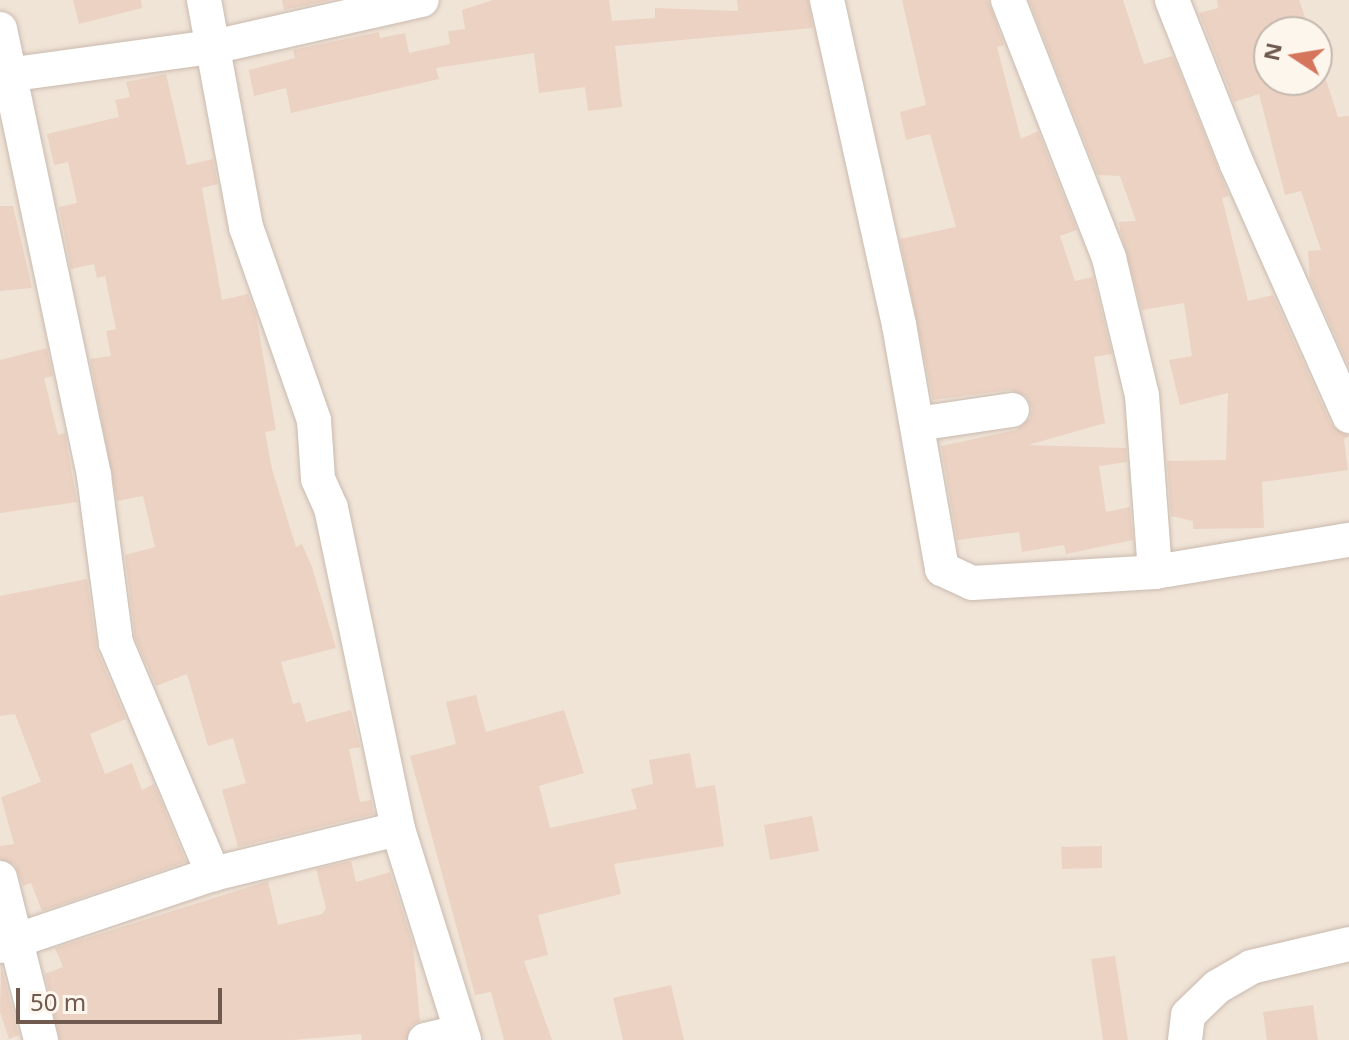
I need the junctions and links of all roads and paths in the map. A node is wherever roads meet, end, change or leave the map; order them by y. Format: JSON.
{"nodes":[{"id":1,"x":204,"y":0,"type":"edge"},
{"id":2,"x":827,"y":0,"type":"edge"},
{"id":3,"x":1008,"y":0,"type":"edge"},
{"id":4,"x":1172,"y":0,"type":"edge"},
{"id":5,"x":415,"y":1,"type":"edge"},
{"id":6,"x":0,"y":29,"type":"edge"},
{"id":7,"x":213,"y":47,"type":"junction"},
{"id":8,"x":4,"y":76,"type":"edge"},
{"id":9,"x":1012,"y":410,"type":"dead end"},
{"id":10,"x":1349,"y":416,"type":"edge"},
{"id":11,"x":917,"y":424,"type":"junction"},
{"id":12,"x":1349,"y":540,"type":"edge"},
{"id":13,"x":1155,"y":572,"type":"junction"},
{"id":14,"x":398,"y":829,"type":"junction"},
{"id":15,"x":213,"y":874,"type":"junction"},
{"id":16,"x":0,"y":878,"type":"edge"},
{"id":17,"x":8,"y":943,"type":"edge"},
{"id":18,"x":1349,"y":944,"type":"edge"},
{"id":19,"x":462,"y":1036,"type":"edge"},
{"id":20,"x":41,"y":1040,"type":"edge"},
{"id":21,"x":425,"y":1040,"type":"edge"},
{"id":22,"x":1185,"y":1040,"type":"edge"}],
"edges":[{"from":1,"to":7,"type":"street"},
{"from":2,"to":11,"type":"street"},
{"from":3,"to":13,"type":"street"},
{"from":4,"to":10,"type":"street"},
{"from":5,"to":7,"type":"street"},
{"from":6,"to":8,"type":"street"},
{"from":7,"to":8,"type":"street"},
{"from":7,"to":14,"type":"street"},
{"from":8,"to":15,"type":"street"},
{"from":9,"to":11,"type":"street"},
{"from":11,"to":13,"type":"street"},
{"from":12,"to":13,"type":"street"},
{"from":14,"to":15,"type":"street"},
{"from":14,"to":19,"type":"street"},
{"from":15,"to":17,"type":"street"},
{"from":16,"to":17,"type":"street"},
{"from":17,"to":20,"type":"street"},
{"from":18,"to":22,"type":"street"},
{"from":19,"to":21,"type":"street"}]}
